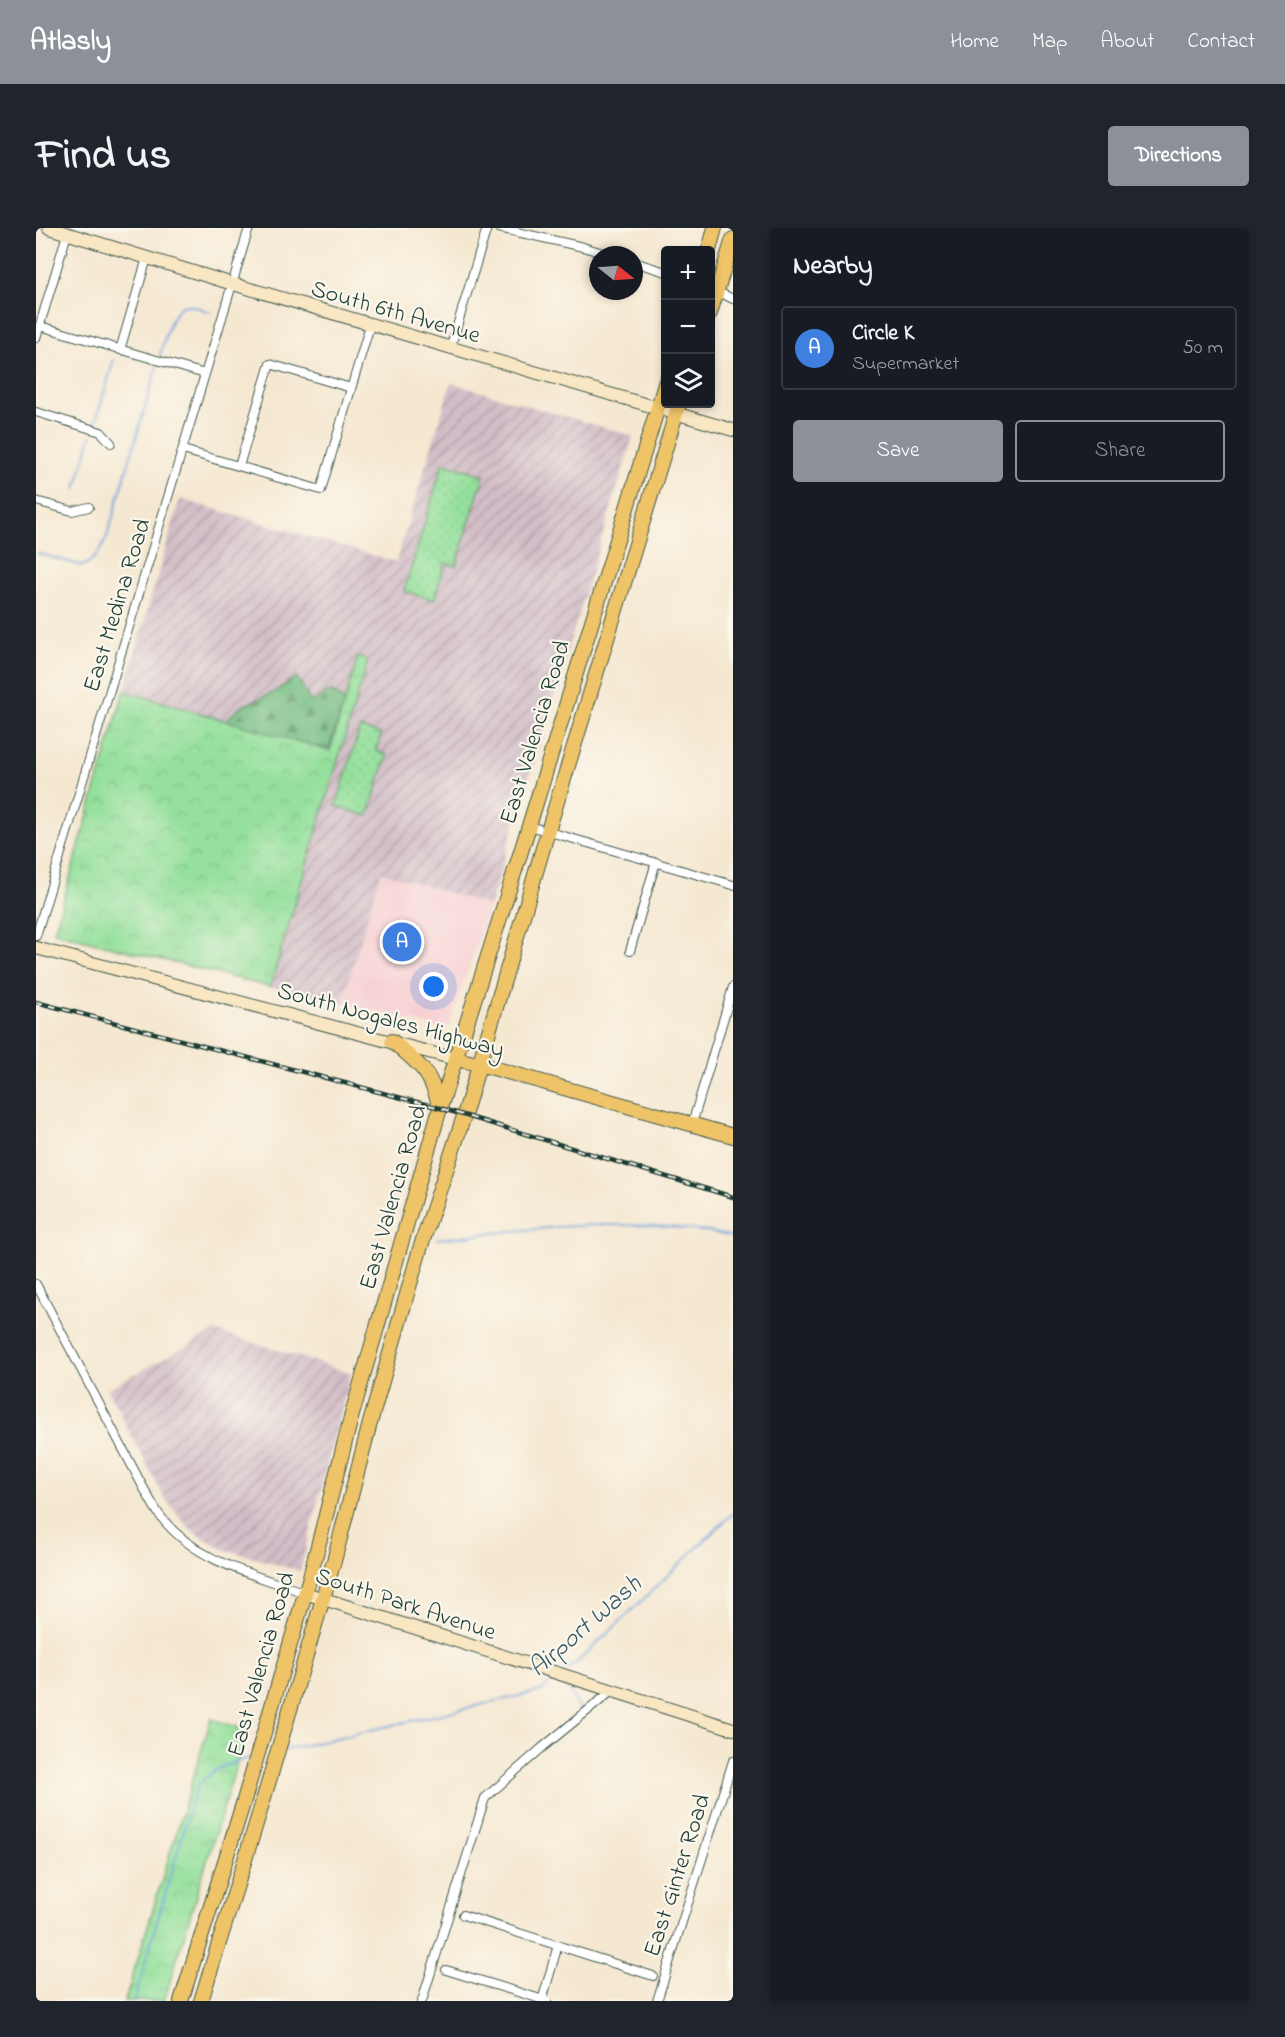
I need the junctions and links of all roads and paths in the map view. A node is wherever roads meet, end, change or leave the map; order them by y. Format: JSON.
{"nodes":[{"id":1,"x":49,"y":228,"type":"edge"},
{"id":2,"x":249,"y":228,"type":"edge"},
{"id":3,"x":487,"y":228,"type":"edge"},
{"id":4,"x":499,"y":228,"type":"edge"},
{"id":5,"x":715,"y":228,"type":"edge"},
{"id":6,"x":67,"y":234,"type":"junction"},
{"id":7,"x":733,"y":239,"type":"edge"},
{"id":8,"x":710,"y":246,"type":"edge"},
{"id":9,"x":589,"y":249,"type":"edge"},
{"id":10,"x":147,"y":258,"type":"junction"},
{"id":11,"x":643,"y":265,"type":"edge"},
{"id":12,"x":661,"y":270,"type":"edge"},
{"id":13,"x":232,"y":284,"type":"junction"},
{"id":14,"x":715,"y":287,"type":"edge"},
{"id":15,"x":715,"y":290,"type":"edge"},
{"id":16,"x":733,"y":299,"type":"edge"},
{"id":17,"x":370,"y":325,"type":"junction"},
{"id":18,"x":40,"y":326,"type":"junction"},
{"id":19,"x":36,"y":338,"type":"edge"},
{"id":20,"x":450,"y":349,"type":"junction"},
{"id":21,"x":120,"y":350,"type":"junction"},
{"id":22,"x":206,"y":374,"type":"junction"},
{"id":23,"x":351,"y":388,"type":"junction"},
{"id":24,"x":661,"y":394,"type":"edge"},
{"id":25,"x":656,"y":408,"type":"junction"},
{"id":26,"x":661,"y":408,"type":"edge"},
{"id":27,"x":678,"y":408,"type":"edge"},
{"id":28,"x":36,"y":412,"type":"edge"},
{"id":29,"x":733,"y":430,"type":"edge"},
{"id":30,"x":111,"y":443,"type":"dead end"},
{"id":31,"x":183,"y":450,"type":"junction"},
{"id":32,"x":239,"y":466,"type":"junction"},
{"id":33,"x":36,"y":501,"type":"edge"},
{"id":34,"x":89,"y":507,"type":"dead end"},
{"id":35,"x":584,"y":645,"type":"junction"},
{"id":36,"x":603,"y":651,"type":"junction"},
{"id":37,"x":530,"y":826,"type":"junction"},
{"id":38,"x":548,"y":831,"type":"junction"},
{"id":39,"x":656,"y":862,"type":"junction"},
{"id":40,"x":733,"y":885,"type":"edge"},
{"id":41,"x":36,"y":936,"type":"edge"},
{"id":42,"x":36,"y":948,"type":"edge"},
{"id":43,"x":630,"y":951,"type":"dead end"},
{"id":44,"x":733,"y":987,"type":"edge"},
{"id":45,"x":730,"y":1010,"type":"edge"},
{"id":46,"x":392,"y":1041,"type":"junction"},
{"id":47,"x":455,"y":1059,"type":"junction"},
{"id":48,"x":479,"y":1064,"type":"junction"},
{"id":49,"x":440,"y":1108,"type":"junction"},
{"id":50,"x":692,"y":1124,"type":"junction"},
{"id":51,"x":733,"y":1136,"type":"edge"},
{"id":52,"x":401,"y":1243,"type":"junction"},
{"id":53,"x":420,"y":1249,"type":"junction"},
{"id":54,"x":36,"y":1284,"type":"edge"},
{"id":55,"x":351,"y":1418,"type":"junction"},
{"id":56,"x":370,"y":1423,"type":"junction"},
{"id":57,"x":305,"y":1593,"type":"junction"},
{"id":58,"x":323,"y":1599,"type":"junction"},
{"id":59,"x":613,"y":1690,"type":"junction"},
{"id":60,"x":733,"y":1729,"type":"edge"},
{"id":61,"x":733,"y":1761,"type":"edge"},
{"id":62,"x":463,"y":1915,"type":"dead end"},
{"id":63,"x":558,"y":1945,"type":"junction"},
{"id":64,"x":446,"y":1970,"type":"dead end"},
{"id":65,"x":653,"y":1976,"type":"dead end"},
{"id":66,"x":544,"y":2000,"type":"edge"},
{"id":67,"x":181,"y":2001,"type":"edge"},
{"id":68,"x":201,"y":2001,"type":"edge"},
{"id":69,"x":422,"y":2001,"type":"edge"},
{"id":70,"x":657,"y":2001,"type":"edge"}],
"edges":[{"from":1,"to":6,"type":"main road","name":"South 6th Avenue"},
{"from":2,"to":13,"type":"street","name":"East Medina Road"},
{"from":3,"to":20,"type":"street"},
{"from":4,"to":9,"type":"street"},
{"from":5,"to":8,"type":"main road"},
{"from":6,"to":10,"type":"main road","name":"South 6th Avenue"},
{"from":6,"to":18,"type":"street"},
{"from":7,"to":14,"type":"main road"},
{"from":10,"to":13,"type":"main road","name":"South 6th Avenue"},
{"from":10,"to":21,"type":"street"},
{"from":11,"to":12,"type":"street"},
{"from":13,"to":17,"type":"main road","name":"South 6th Avenue"},
{"from":13,"to":22,"type":"street","name":"East Medina Road"},
{"from":15,"to":16,"type":"street"},
{"from":17,"to":20,"type":"main road","name":"South 6th Avenue"},
{"from":17,"to":23,"type":"street"},
{"from":18,"to":19,"type":"street"},
{"from":18,"to":21,"type":"street"},
{"from":20,"to":25,"type":"main road","name":"South 6th Avenue"},
{"from":21,"to":22,"type":"street"},
{"from":22,"to":31,"type":"street","name":"East Medina Road"},
{"from":23,"to":32,"type":"street"},
{"from":23,"to":32,"type":"street"},
{"from":24,"to":25,"type":"main road","name":"East Valencia Road"},
{"from":25,"to":26,"type":"main road","name":"South 6th Avenue"},
{"from":25,"to":35,"type":"main road","name":"East Valencia Road"},
{"from":27,"to":29,"type":"main road","name":"South 6th Avenue"},
{"from":27,"to":36,"type":"main road","name":"East Valencia Road"},
{"from":28,"to":30,"type":"street"},
{"from":31,"to":32,"type":"street"},
{"from":31,"to":41,"type":"street","name":"East Medina Road"},
{"from":33,"to":34,"type":"street"},
{"from":35,"to":36,"type":"main road"},
{"from":35,"to":37,"type":"main road","name":"East Valencia Road"},
{"from":36,"to":38,"type":"main road","name":"East Valencia Road"},
{"from":37,"to":38,"type":"street"},
{"from":37,"to":47,"type":"main road","name":"East Valencia Road"},
{"from":38,"to":39,"type":"street"},
{"from":38,"to":48,"type":"main road","name":"East Valencia Road"},
{"from":39,"to":40,"type":"street"},
{"from":39,"to":43,"type":"street"},
{"from":42,"to":46,"type":"main road","name":"South Nogales Highway"},
{"from":44,"to":45,"type":"street"},
{"from":45,"to":50,"type":"street"},
{"from":46,"to":47,"type":"main road","name":"South Nogales Highway"},
{"from":46,"to":49,"type":"main road"},
{"from":47,"to":48,"type":"main road","name":"South Nogales Highway"},
{"from":47,"to":49,"type":"main road","name":"East Valencia Road"},
{"from":48,"to":50,"type":"main road","name":"South Nogales Highway"},
{"from":48,"to":53,"type":"main road","name":"East Valencia Road"},
{"from":49,"to":52,"type":"main road","name":"East Valencia Road"},
{"from":50,"to":51,"type":"main road","name":"South Nogales Highway"},
{"from":52,"to":53,"type":"main road"},
{"from":52,"to":55,"type":"main road","name":"East Valencia Road"},
{"from":53,"to":56,"type":"main road","name":"East Valencia Road"},
{"from":54,"to":57,"type":"street","name":"South Park Avenue"},
{"from":55,"to":56,"type":"main road"},
{"from":55,"to":57,"type":"main road","name":"East Valencia Road"},
{"from":56,"to":58,"type":"main road","name":"East Valencia Road"},
{"from":57,"to":58,"type":"main road","name":"South Park Avenue"},
{"from":57,"to":67,"type":"main road","name":"East Valencia Road"},
{"from":58,"to":59,"type":"main road","name":"South Park Avenue"},
{"from":58,"to":68,"type":"main road","name":"East Valencia Road"},
{"from":59,"to":60,"type":"main road","name":"South Park Avenue"},
{"from":59,"to":69,"type":"street"},
{"from":61,"to":70,"type":"street","name":"East Ginter Road"},
{"from":62,"to":63,"type":"street"},
{"from":63,"to":65,"type":"street"},
{"from":63,"to":66,"type":"street"},
{"from":64,"to":66,"type":"street"}]}
